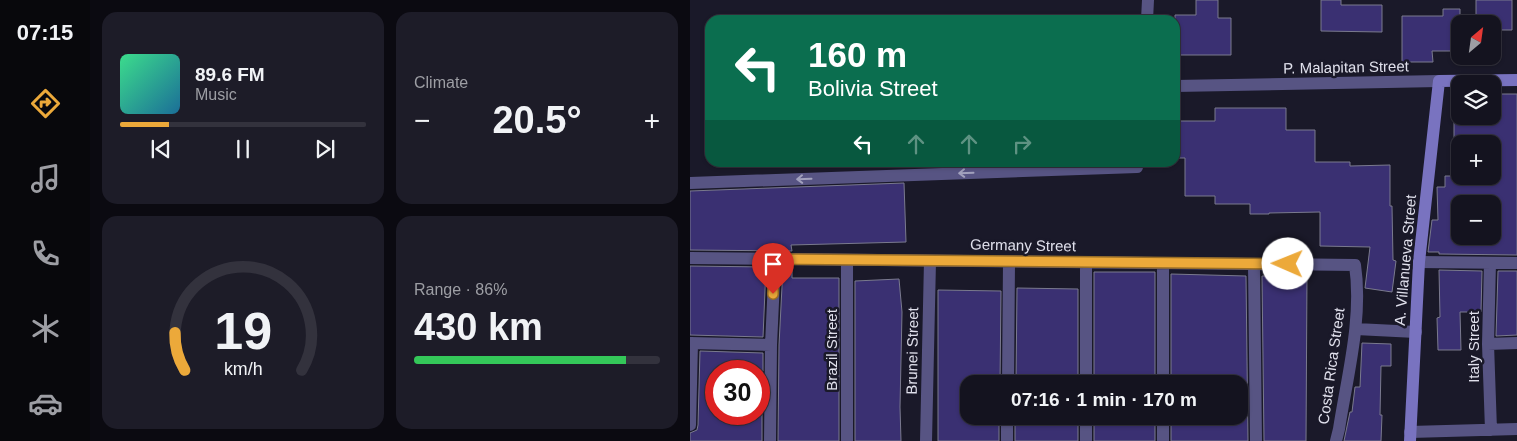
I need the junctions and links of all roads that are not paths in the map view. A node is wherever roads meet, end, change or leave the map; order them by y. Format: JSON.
{"nodes":[{"id":1,"x":1148,"y":0,"type":"edge"},
{"id":2,"x":1146,"y":15,"type":"edge"},
{"id":3,"x":1517,"y":80,"type":"edge"},
{"id":4,"x":1439,"y":82,"type":"junction"},
{"id":5,"x":1180,"y":86,"type":"edge"},
{"id":6,"x":1067,"y":167,"type":"edge"},
{"id":7,"x":690,"y":183,"type":"edge"},
{"id":8,"x":690,"y":258,"type":"edge"},
{"id":9,"x":774,"y":259,"type":"junction"},
{"id":10,"x":847,"y":260,"type":"junction"},
{"id":11,"x":930,"y":261,"type":"junction"},
{"id":12,"x":1009,"y":262,"type":"junction"},
{"id":13,"x":1086,"y":262,"type":"junction"},
{"id":14,"x":1419,"y":262,"type":"junction"},
{"id":15,"x":1163,"y":263,"type":"junction"},
{"id":16,"x":1490,"y":263,"type":"junction"},
{"id":17,"x":1517,"y":263,"type":"edge"},
{"id":18,"x":1254,"y":264,"type":"junction"},
{"id":19,"x":1355,"y":265,"type":"joint"},
{"id":20,"x":1356,"y":329,"type":"junction"},
{"id":21,"x":1416,"y":332,"type":"junction"},
{"id":22,"x":691,"y":343,"type":"edge"},
{"id":23,"x":1517,"y":343,"type":"edge"},
{"id":24,"x":1488,"y":344,"type":"junction"},
{"id":25,"x":771,"y":346,"type":"junction"},
{"id":26,"x":1008,"y":375,"type":"edge"},
{"id":27,"x":1086,"y":375,"type":"edge"},
{"id":28,"x":1163,"y":375,"type":"edge"},
{"id":29,"x":690,"y":425,"type":"edge"},
{"id":30,"x":1007,"y":425,"type":"edge"},
{"id":31,"x":1086,"y":425,"type":"edge"},
{"id":32,"x":1163,"y":425,"type":"edge"},
{"id":33,"x":1517,"y":429,"type":"edge"},
{"id":34,"x":1490,"y":430,"type":"junction"},
{"id":35,"x":1410,"y":437,"type":"edge"},
{"id":36,"x":770,"y":441,"type":"edge"},
{"id":37,"x":847,"y":441,"type":"edge"},
{"id":38,"x":926,"y":441,"type":"edge"},
{"id":39,"x":1007,"y":441,"type":"edge"},
{"id":40,"x":1086,"y":441,"type":"edge"},
{"id":41,"x":1163,"y":441,"type":"edge"},
{"id":42,"x":1256,"y":441,"type":"edge"},
{"id":43,"x":1336,"y":441,"type":"edge"}],
"edges":[{"from":1,"to":2,"type":"street"},
{"from":3,"to":4,"type":"street","name":"P. Malapitan Street"},
{"from":4,"to":5,"type":"street","name":"P. Malapitan Street"},
{"from":4,"to":14,"type":"street","name":"A. Villanueva Street"},
{"from":6,"to":7,"type":"street","one_way":true},
{"from":8,"to":9,"type":"street","name":"Germany Street"},
{"from":9,"to":10,"type":"street","name":"Germany Street"},
{"from":9,"to":25,"type":"street"},
{"from":10,"to":11,"type":"street","name":"Germany Street"},
{"from":10,"to":37,"type":"street","name":"Brazil Street"},
{"from":11,"to":12,"type":"street","name":"Germany Street"},
{"from":11,"to":38,"type":"street","name":"Brunei Street"},
{"from":12,"to":13,"type":"street","name":"Germany Street"},
{"from":12,"to":26,"type":"street"},
{"from":13,"to":15,"type":"street","name":"Germany Street"},
{"from":13,"to":27,"type":"street"},
{"from":14,"to":16,"type":"street"},
{"from":14,"to":21,"type":"street","name":"A. Villanueva Street"},
{"from":15,"to":18,"type":"street","name":"Germany Street"},
{"from":15,"to":28,"type":"street"},
{"from":16,"to":17,"type":"street"},
{"from":16,"to":24,"type":"street","name":"Italy Street"},
{"from":18,"to":19,"type":"street","name":"Germany Street"},
{"from":18,"to":42,"type":"street"},
{"from":19,"to":20,"type":"street","name":"Costa Rica Street"},
{"from":20,"to":21,"type":"street"},
{"from":20,"to":43,"type":"street","name":"Costa Rica Street"},
{"from":21,"to":35,"type":"street","name":"A. Villanueva Street"},
{"from":22,"to":25,"type":"street"},
{"from":22,"to":29,"type":"street"},
{"from":23,"to":24,"type":"street"},
{"from":24,"to":34,"type":"street","name":"Italy Street"},
{"from":25,"to":36,"type":"street"},
{"from":30,"to":39,"type":"street"},
{"from":31,"to":40,"type":"street"},
{"from":32,"to":41,"type":"street"},
{"from":33,"to":34,"type":"street"},
{"from":34,"to":35,"type":"street"}]}
